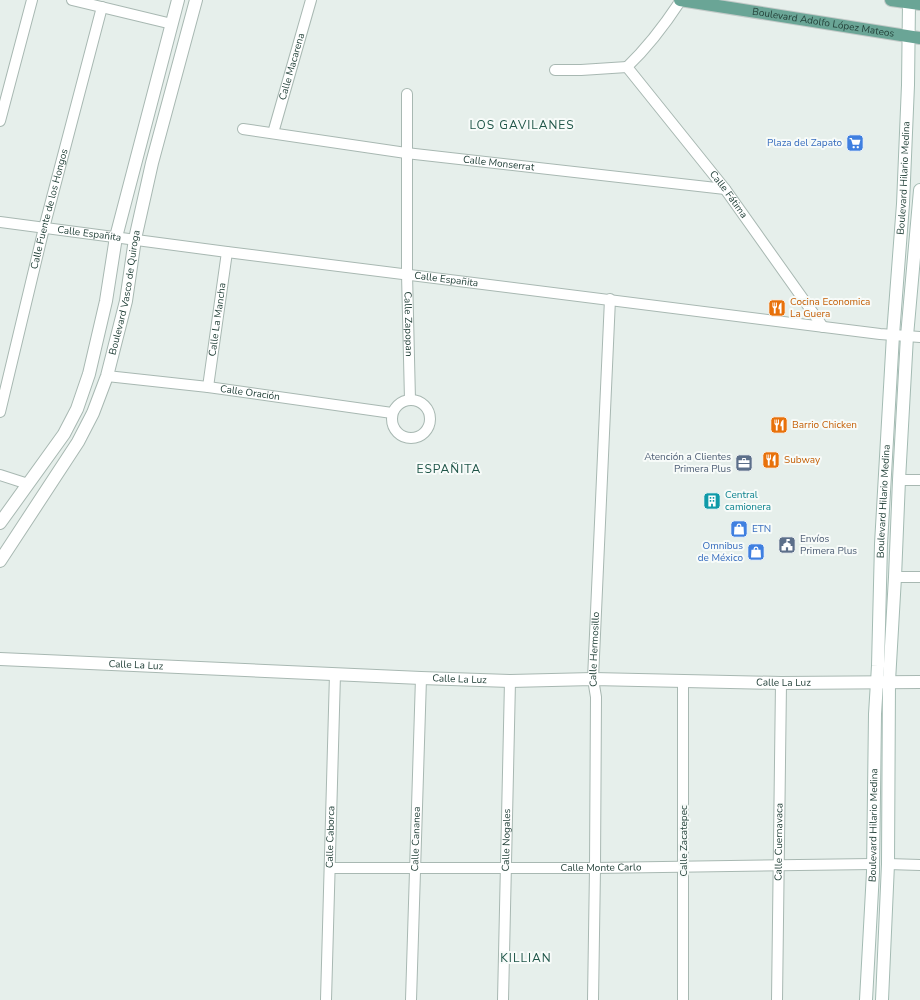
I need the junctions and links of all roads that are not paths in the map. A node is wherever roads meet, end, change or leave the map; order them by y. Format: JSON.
{"nodes":[{"id":1,"x":32,"y":0,"type":"edge"},
{"id":2,"x":72,"y":0,"type":"edge"},
{"id":3,"x":178,"y":0,"type":"edge"},
{"id":4,"x":196,"y":0,"type":"edge"},
{"id":5,"x":311,"y":0,"type":"edge"},
{"id":6,"x":680,"y":0,"type":"edge"},
{"id":7,"x":891,"y":0,"type":"edge"},
{"id":8,"x":913,"y":2,"type":"edge"},
{"id":9,"x":102,"y":7,"type":"junction"},
{"id":10,"x":172,"y":24,"type":"junction"},
{"id":11,"x":914,"y":37,"type":"edge"},
{"id":12,"x":627,"y":68,"type":"junction"},
{"id":13,"x":555,"y":70,"type":"dead end"},
{"id":14,"x":160,"y":72,"type":"junction"},
{"id":15,"x":176,"y":75,"type":"junction"},
{"id":16,"x":407,"y":94,"type":"dead end"},
{"id":17,"x":0,"y":121,"type":"edge"},
{"id":18,"x":243,"y":129,"type":"dead end"},
{"id":19,"x":273,"y":133,"type":"junction"},
{"id":20,"x":406,"y":153,"type":"junction"},
{"id":21,"x":725,"y":189,"type":"junction"},
{"id":22,"x":920,"y":190,"type":"edge"},
{"id":23,"x":920,"y":198,"type":"edge"},
{"id":24,"x":0,"y":222,"type":"edge"},
{"id":25,"x":44,"y":228,"type":"junction"},
{"id":26,"x":116,"y":237,"type":"junction"},
{"id":27,"x":135,"y":240,"type":"junction"},
{"id":28,"x":227,"y":252,"type":"junction"},
{"id":29,"x":407,"y":274,"type":"junction"},
{"id":30,"x":610,"y":300,"type":"junction"},
{"id":31,"x":823,"y":327,"type":"junction"},
{"id":32,"x":893,"y":335,"type":"junction"},
{"id":33,"x":907,"y":336,"type":"junction"},
{"id":34,"x":920,"y":337,"type":"edge"},
{"id":35,"x":107,"y":376,"type":"junction"},
{"id":36,"x":208,"y":387,"type":"junction"},
{"id":37,"x":410,"y":400,"type":"junction"},
{"id":38,"x":77,"y":409,"type":"junction"},
{"id":39,"x":0,"y":412,"type":"edge"},
{"id":40,"x":93,"y":413,"type":"junction"},
{"id":41,"x":392,"y":413,"type":"junction"},
{"id":42,"x":0,"y":476,"type":"edge"},
{"id":43,"x":899,"y":480,"type":"junction"},
{"id":44,"x":920,"y":480,"type":"edge"},
{"id":45,"x":28,"y":484,"type":"junction"},
{"id":46,"x":0,"y":523,"type":"edge"},
{"id":47,"x":0,"y":561,"type":"edge"},
{"id":48,"x":895,"y":576,"type":"junction"},
{"id":49,"x":920,"y":577,"type":"edge"},
{"id":50,"x":0,"y":659,"type":"edge"},
{"id":51,"x":335,"y":674,"type":"junction"},
{"id":52,"x":421,"y":678,"type":"junction"},
{"id":53,"x":593,"y":679,"type":"junction"},
{"id":54,"x":510,"y":680,"type":"junction"},
{"id":55,"x":877,"y":681,"type":"junction"},
{"id":56,"x":890,"y":681,"type":"junction"},
{"id":57,"x":683,"y":682,"type":"junction"},
{"id":58,"x":920,"y":682,"type":"edge"},
{"id":59,"x":781,"y":683,"type":"junction"},
{"id":60,"x":873,"y":864,"type":"junction"},
{"id":61,"x":888,"y":864,"type":"junction"},
{"id":62,"x":779,"y":866,"type":"junction"},
{"id":63,"x":920,"y":866,"type":"edge"},
{"id":64,"x":684,"y":867,"type":"junction"},
{"id":65,"x":330,"y":868,"type":"junction"},
{"id":66,"x":506,"y":868,"type":"junction"},
{"id":67,"x":595,"y":868,"type":"junction"},
{"id":68,"x":415,"y":869,"type":"junction"},
{"id":69,"x":326,"y":1000,"type":"edge"},
{"id":70,"x":411,"y":1000,"type":"edge"},
{"id":71,"x":503,"y":1000,"type":"edge"},
{"id":72,"x":593,"y":1000,"type":"edge"},
{"id":73,"x":684,"y":1000,"type":"edge"},
{"id":74,"x":777,"y":1000,"type":"edge"},
{"id":75,"x":866,"y":1000,"type":"edge"},
{"id":76,"x":882,"y":1000,"type":"edge"}],
"edges":[{"from":1,"to":17,"type":"street"},
{"from":2,"to":9,"type":"street"},
{"from":3,"to":10,"type":"street","name":"Boulevard Vasco de Quiroga"},
{"from":4,"to":15,"type":"street","name":"Boulevard Vasco de Quiroga"},
{"from":5,"to":19,"type":"street","name":"Calle Macarena"},
{"from":6,"to":11,"type":"main road","name":"Boulevard Adolfo López Mateos"},
{"from":6,"to":12,"type":"street"},
{"from":7,"to":8,"type":"main road"},
{"from":8,"to":11,"type":"street","name":"Boulevard Hilario Medina"},
{"from":9,"to":10,"type":"street"},
{"from":9,"to":25,"type":"street","name":"Calle Fuente de los Hongos"},
{"from":10,"to":14,"type":"street","name":"Boulevard Vasco de Quiroga"},
{"from":11,"to":32,"type":"street","name":"Boulevard Hilario Medina"},
{"from":12,"to":13,"type":"street"},
{"from":12,"to":21,"type":"street","name":"Calle Fátima"},
{"from":14,"to":15,"type":"street"},
{"from":14,"to":26,"type":"street","name":"Boulevard Vasco de Quiroga"},
{"from":15,"to":27,"type":"street","name":"Boulevard Vasco de Quiroga"},
{"from":16,"to":20,"type":"street","name":"Calle Zapopan"},
{"from":18,"to":19,"type":"street","name":"Calle Monserrat"},
{"from":19,"to":20,"type":"street","name":"Calle Monserrat"},
{"from":20,"to":21,"type":"street","name":"Calle Monserrat"},
{"from":20,"to":29,"type":"street","name":"Calle Zapopan"},
{"from":21,"to":31,"type":"street","name":"Calle Fátima"},
{"from":22,"to":23,"type":"street","name":"Boulevard Hilario Medina"},
{"from":23,"to":33,"type":"street","name":"Boulevard Hilario Medina"},
{"from":24,"to":25,"type":"street","name":"Calle Españita"},
{"from":25,"to":26,"type":"street","name":"Calle Españita"},
{"from":25,"to":39,"type":"street","name":"Calle Fuente de los Hongos"},
{"from":26,"to":27,"type":"street","name":"Calle Españita"},
{"from":26,"to":38,"type":"street","name":"Boulevard Vasco de Quiroga"},
{"from":27,"to":28,"type":"street","name":"Calle Españita"},
{"from":27,"to":35,"type":"street","name":"Boulevard Vasco de Quiroga"},
{"from":28,"to":29,"type":"street","name":"Calle Españita"},
{"from":28,"to":36,"type":"street","name":"Calle La Mancha"},
{"from":29,"to":30,"type":"street","name":"Calle Españita"},
{"from":29,"to":37,"type":"street","name":"Calle Zapopan"},
{"from":30,"to":31,"type":"street","name":"Calle Españita"},
{"from":30,"to":53,"type":"street","name":"Calle Hermosillo"},
{"from":31,"to":32,"type":"street","name":"Calle Españita"},
{"from":32,"to":33,"type":"street","name":"Calle Españita"},
{"from":32,"to":55,"type":"street","name":"Boulevard Hilario Medina"},
{"from":33,"to":34,"type":"street","name":"Calle Españita"},
{"from":33,"to":43,"type":"street","name":"Boulevard Hilario Medina"},
{"from":35,"to":36,"type":"street","name":"Calle Oración"},
{"from":35,"to":40,"type":"street","name":"Boulevard Vasco de Quiroga"},
{"from":36,"to":41,"type":"street","name":"Calle Oración"},
{"from":37,"to":41,"type":"street"},
{"from":37,"to":41,"type":"street"},
{"from":38,"to":40,"type":"street"},
{"from":38,"to":45,"type":"street","name":"Boulevard Vasco de Quiroga"},
{"from":40,"to":47,"type":"street","name":"Boulevard Vasco de Quiroga"},
{"from":42,"to":45,"type":"street"},
{"from":43,"to":44,"type":"street"},
{"from":43,"to":48,"type":"street","name":"Boulevard Hilario Medina"},
{"from":45,"to":46,"type":"street","name":"Boulevard Vasco de Quiroga"},
{"from":48,"to":49,"type":"street"},
{"from":48,"to":56,"type":"street","name":"Boulevard Hilario Medina"},
{"from":50,"to":51,"type":"street","name":"Calle La Luz"},
{"from":51,"to":52,"type":"street","name":"Calle La Luz"},
{"from":51,"to":65,"type":"street","name":"Calle Caborca"},
{"from":52,"to":54,"type":"street","name":"Calle La Luz"},
{"from":52,"to":68,"type":"street","name":"Calle Cananea"},
{"from":53,"to":54,"type":"street","name":"Calle La Luz"},
{"from":53,"to":57,"type":"street","name":"Calle La Luz"},
{"from":53,"to":67,"type":"street","name":"Calle Hermosillo"},
{"from":54,"to":66,"type":"street","name":"Calle Nogales"},
{"from":55,"to":56,"type":"street","name":"Calle La Luz"},
{"from":55,"to":59,"type":"street","name":"Calle La Luz"},
{"from":55,"to":60,"type":"street","name":"Boulevard Hilario Medina"},
{"from":56,"to":58,"type":"street","name":"Calle La Luz"},
{"from":56,"to":61,"type":"street","name":"Boulevard Hilario Medina"},
{"from":57,"to":59,"type":"street","name":"Calle La Luz"},
{"from":57,"to":64,"type":"street","name":"Calle Zacatepec"},
{"from":59,"to":62,"type":"street","name":"Calle Cuernavaca"},
{"from":60,"to":62,"type":"street","name":"Calle Monte Carlo"},
{"from":60,"to":75,"type":"street","name":"Boulevard Hilario Medina"},
{"from":61,"to":63,"type":"street"},
{"from":61,"to":76,"type":"street","name":"Boulevard Hilario Medina"},
{"from":62,"to":64,"type":"street","name":"Calle Monte Carlo"},
{"from":62,"to":74,"type":"street","name":"Calle Cuernavaca"},
{"from":64,"to":67,"type":"street","name":"Calle Monte Carlo"},
{"from":64,"to":73,"type":"street","name":"Calle Zacatepec"},
{"from":65,"to":68,"type":"street","name":"Calle Monte Carlo"},
{"from":65,"to":69,"type":"street","name":"Calle Caborca"},
{"from":66,"to":67,"type":"street","name":"Calle Monte Carlo"},
{"from":66,"to":68,"type":"street","name":"Calle Monte Carlo"},
{"from":66,"to":71,"type":"street","name":"Calle Nogales"},
{"from":67,"to":72,"type":"street","name":"Calle Hermosillo"},
{"from":68,"to":70,"type":"street","name":"Calle Cananea"}]}
